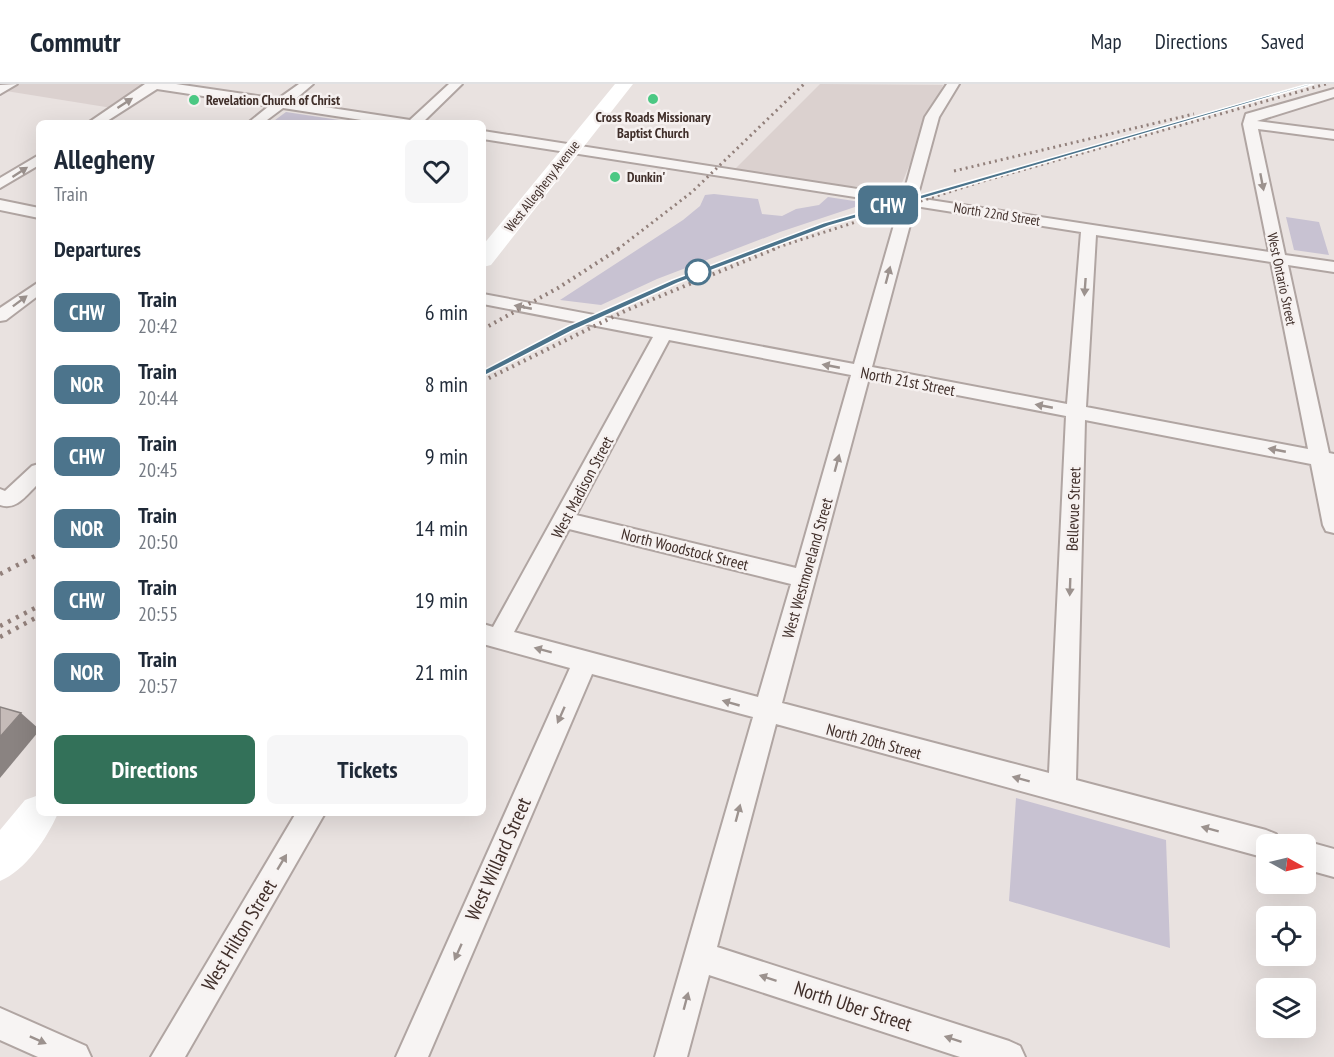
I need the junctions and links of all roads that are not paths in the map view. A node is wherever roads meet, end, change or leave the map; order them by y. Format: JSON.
{"nodes":[{"id":1,"x":11,"y":84,"type":"edge"},
{"id":2,"x":154,"y":84,"type":"edge"},
{"id":3,"x":307,"y":84,"type":"edge"},
{"id":4,"x":439,"y":84,"type":"edge"},
{"id":5,"x":624,"y":84,"type":"edge"},
{"id":6,"x":953,"y":84,"type":"edge"},
{"id":7,"x":455,"y":85,"type":"edge"},
{"id":8,"x":0,"y":90,"type":"edge"},
{"id":9,"x":1334,"y":93,"type":"edge"},
{"id":10,"x":279,"y":104,"type":"junction"},
{"id":11,"x":100,"y":120,"type":"edge"},
{"id":12,"x":259,"y":120,"type":"edge"},
{"id":13,"x":387,"y":120,"type":"edge"},
{"id":14,"x":417,"y":120,"type":"edge"},
{"id":15,"x":1250,"y":124,"type":"junction"},
{"id":16,"x":486,"y":135,"type":"edge"},
{"id":17,"x":1334,"y":135,"type":"edge"},
{"id":18,"x":571,"y":149,"type":"junction"},
{"id":19,"x":36,"y":161,"type":"edge"},
{"id":20,"x":0,"y":184,"type":"edge"},
{"id":21,"x":909,"y":201,"type":"junction"},
{"id":22,"x":0,"y":205,"type":"edge"},
{"id":23,"x":36,"y":212,"type":"edge"},
{"id":24,"x":1089,"y":229,"type":"junction"},
{"id":25,"x":486,"y":256,"type":"edge"},
{"id":26,"x":1277,"y":258,"type":"junction"},
{"id":27,"x":1334,"y":267,"type":"edge"},
{"id":28,"x":36,"y":288,"type":"edge"},
{"id":29,"x":486,"y":300,"type":"edge"},
{"id":30,"x":0,"y":316,"type":"edge"},
{"id":31,"x":663,"y":334,"type":"junction"},
{"id":32,"x":862,"y":372,"type":"junction"},
{"id":33,"x":1076,"y":413,"type":"junction"},
{"id":34,"x":1327,"y":460,"type":"edge"},
{"id":35,"x":36,"y":473,"type":"edge"},
{"id":36,"x":4,"y":499,"type":"edge"},
{"id":37,"x":565,"y":520,"type":"junction"},
{"id":38,"x":1334,"y":525,"type":"edge"},
{"id":39,"x":805,"y":579,"type":"junction"},
{"id":40,"x":491,"y":636,"type":"edge"},
{"id":41,"x":585,"y":662,"type":"junction"},
{"id":42,"x":766,"y":712,"type":"junction"},
{"id":43,"x":1062,"y":790,"type":"junction"},
{"id":44,"x":37,"y":816,"type":"edge"},
{"id":45,"x":309,"y":816,"type":"edge"},
{"id":46,"x":1256,"y":841,"type":"edge"},
{"id":47,"x":1316,"y":858,"type":"edge"},
{"id":48,"x":0,"y":861,"type":"edge"},
{"id":49,"x":1334,"y":862,"type":"edge"},
{"id":50,"x":698,"y":956,"type":"junction"},
{"id":51,"x":0,"y":1024,"type":"edge"},
{"id":52,"x":75,"y":1057,"type":"edge"},
{"id":53,"x":167,"y":1057,"type":"edge"},
{"id":54,"x":412,"y":1057,"type":"edge"},
{"id":55,"x":671,"y":1057,"type":"edge"},
{"id":56,"x":1009,"y":1057,"type":"edge"}],
"edges":[{"from":1,"to":8,"type":"street"},
{"from":2,"to":10,"type":"street"},
{"from":11,"to":2,"type":"street","one_way":true},
{"from":3,"to":10,"type":"street"},
{"from":4,"to":7,"type":"street"},
{"from":5,"to":18,"type":"main road","name":"West Allegheny Avenue"},
{"from":6,"to":21,"type":"street","name":"West Westmoreland Street"},
{"from":7,"to":14,"type":"street"},
{"from":9,"to":15,"type":"street"},
{"from":10,"to":12,"type":"street"},
{"from":10,"to":13,"type":"street"},
{"from":15,"to":17,"type":"street"},
{"from":15,"to":26,"type":"street","name":"West Ontario Street","one_way":true},
{"from":16,"to":18,"type":"street","name":"North 22nd Street"},
{"from":18,"to":21,"type":"street","name":"North 22nd Street"},
{"from":18,"to":25,"type":"main road","name":"West Allegheny Avenue"},
{"from":20,"to":19,"type":"street","one_way":true},
{"from":21,"to":24,"type":"street","name":"North 22nd Street"},
{"from":32,"to":21,"type":"street","name":"West Westmoreland Street","one_way":true},
{"from":22,"to":23,"type":"street"},
{"from":24,"to":26,"type":"street","name":"North 22nd Street"},
{"from":24,"to":33,"type":"street","name":"Bellevue Street","one_way":true},
{"from":26,"to":27,"type":"street","name":"North 22nd Street"},
{"from":26,"to":34,"type":"street","name":"West Ontario Street"},
{"from":30,"to":28,"type":"street","one_way":true},
{"from":31,"to":29,"type":"street","name":"North 21st Street","one_way":true},
{"from":32,"to":31,"type":"street","name":"North 21st Street","one_way":true},
{"from":31,"to":37,"type":"street","name":"West Madison Street"},
{"from":33,"to":32,"type":"street","name":"North 21st Street","one_way":true},
{"from":39,"to":32,"type":"street","name":"West Westmoreland Street","one_way":true},
{"from":34,"to":33,"type":"street","name":"North 21st Street","one_way":true},
{"from":33,"to":43,"type":"street","name":"Bellevue Street","one_way":true},
{"from":34,"to":38,"type":"street","name":"West Ontario Street"},
{"from":35,"to":36,"type":"street"},
{"from":37,"to":39,"type":"street","name":"North Woodstock Street"},
{"from":37,"to":40,"type":"street","name":"West Madison Street"},
{"from":39,"to":42,"type":"street","name":"West Westmoreland Street"},
{"from":41,"to":40,"type":"street","name":"North 20th Street","one_way":true},
{"from":42,"to":41,"type":"street","name":"North 20th Street","one_way":true},
{"from":41,"to":54,"type":"street","name":"West Willard Street","one_way":true},
{"from":43,"to":42,"type":"street","name":"North 20th Street","one_way":true},
{"from":50,"to":42,"type":"street","name":"West Westmoreland Street","one_way":true},
{"from":46,"to":43,"type":"street","name":"North 20th Street","one_way":true},
{"from":44,"to":48,"type":"main road"},
{"from":53,"to":45,"type":"street","name":"West Hilton Street","one_way":true},
{"from":47,"to":49,"type":"street"},
{"from":55,"to":50,"type":"street","name":"West Westmoreland Street","one_way":true},
{"from":56,"to":50,"type":"street","name":"North Uber Street","one_way":true},
{"from":51,"to":52,"type":"street","one_way":true}]}
